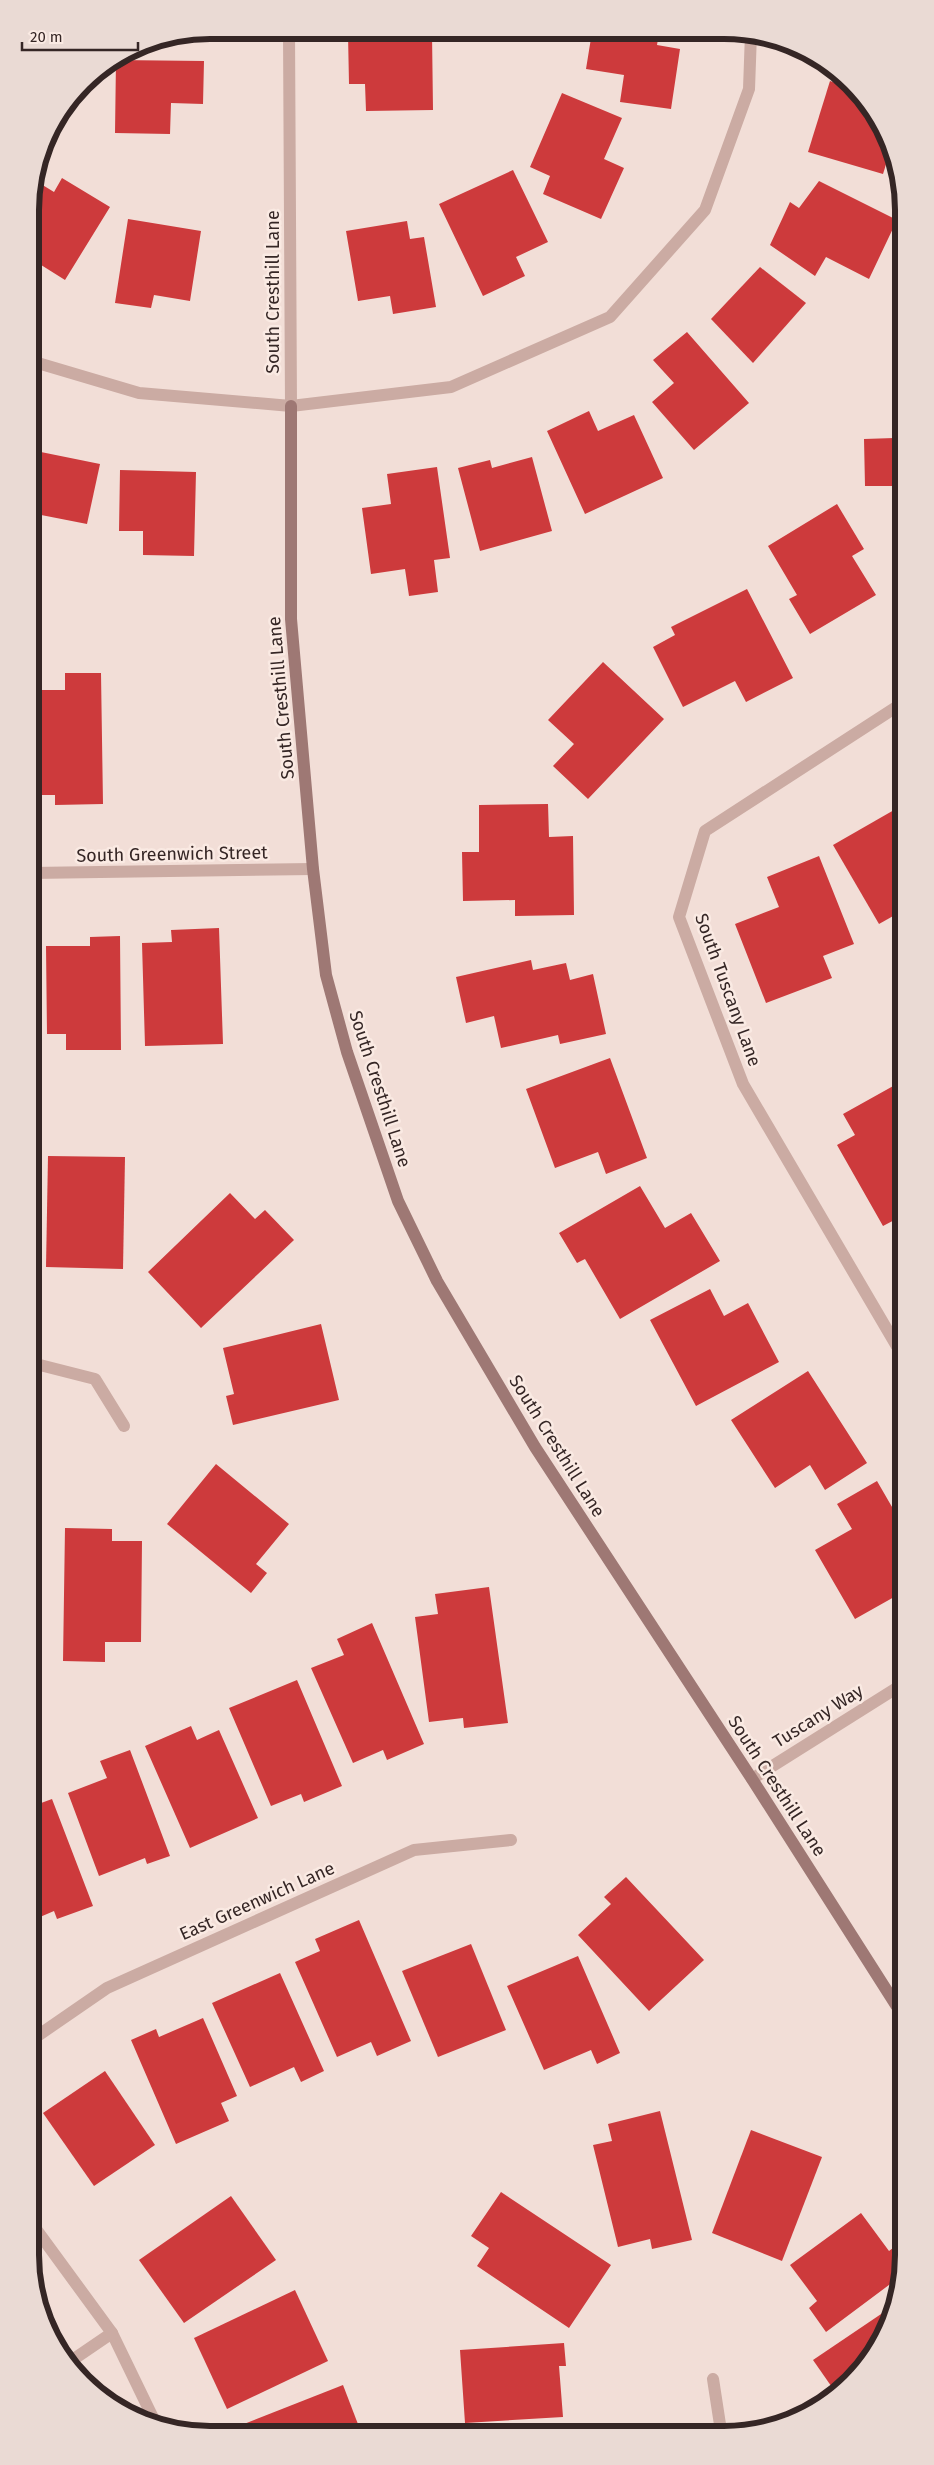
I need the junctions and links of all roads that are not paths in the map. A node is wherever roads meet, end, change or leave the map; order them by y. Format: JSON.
{"nodes":[{"id":1,"x":289,"y":39,"type":"edge"},
{"id":2,"x":751,"y":41,"type":"edge"},
{"id":3,"x":39,"y":363,"type":"edge"},
{"id":4,"x":292,"y":406,"type":"junction"},
{"id":5,"x":895,"y":708,"type":"edge"},
{"id":6,"x":313,"y":869,"type":"junction"},
{"id":7,"x":39,"y":873,"type":"edge"},
{"id":8,"x":895,"y":1339,"type":"edge"},
{"id":9,"x":39,"y":1365,"type":"edge"},
{"id":10,"x":124,"y":1426,"type":"dead end"},
{"id":11,"x":895,"y":1689,"type":"edge"},
{"id":12,"x":752,"y":1778,"type":"junction"},
{"id":13,"x":511,"y":1840,"type":"dead end"},
{"id":14,"x":895,"y":2003,"type":"edge"},
{"id":15,"x":39,"y":2035,"type":"edge"},
{"id":16,"x":39,"y":2233,"type":"edge"},
{"id":17,"x":112,"y":2333,"type":"junction"},
{"id":18,"x":74,"y":2358,"type":"edge"},
{"id":19,"x":713,"y":2379,"type":"dead end"},
{"id":20,"x":152,"y":2416,"type":"edge"},
{"id":21,"x":720,"y":2426,"type":"edge"}],
"edges":[{"from":1,"to":4,"type":"street","name":"South Cresthill Lane"},
{"from":2,"to":4,"type":"street"},
{"from":3,"to":4,"type":"street"},
{"from":4,"to":6,"type":"street","name":"South Cresthill Lane"},
{"from":5,"to":8,"type":"street","name":"South Tuscany Lane"},
{"from":6,"to":7,"type":"street","name":"South Greenwich Street"},
{"from":6,"to":12,"type":"street","name":"South Cresthill Lane"},
{"from":9,"to":10,"type":"street"},
{"from":11,"to":12,"type":"street","name":"Tuscany Way"},
{"from":12,"to":14,"type":"street","name":"South Cresthill Lane"},
{"from":13,"to":15,"type":"street","name":"East Greenwich Lane"},
{"from":16,"to":17,"type":"street"},
{"from":17,"to":18,"type":"street"},
{"from":17,"to":20,"type":"street"},
{"from":19,"to":21,"type":"street"}]}
